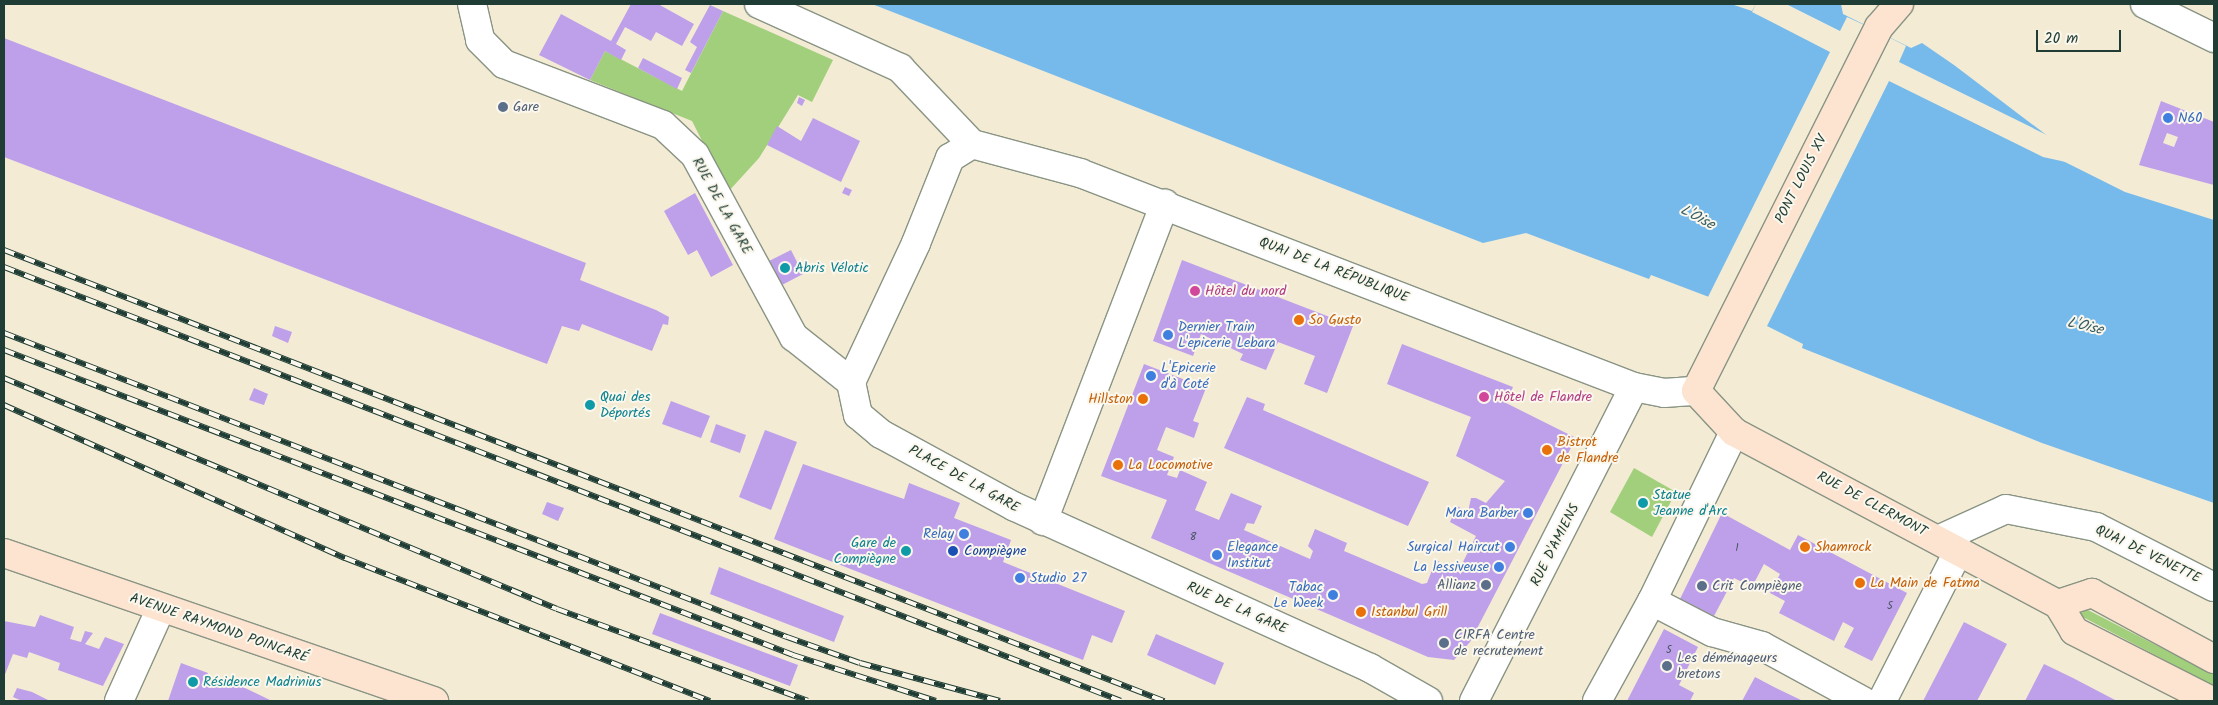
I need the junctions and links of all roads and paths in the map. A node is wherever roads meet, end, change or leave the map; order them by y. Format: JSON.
{"nodes":[{"id":1,"x":472,"y":4,"type":"edge"},
{"id":2,"x":759,"y":4,"type":"edge"},
{"id":3,"x":1899,"y":4,"type":"edge"},
{"id":4,"x":2145,"y":4,"type":"edge"},
{"id":5,"x":1881,"y":15,"type":"edge"},
{"id":6,"x":2214,"y":38,"type":"edge"},
{"id":7,"x":972,"y":144,"type":"junction"},
{"id":8,"x":1165,"y":204,"type":"junction"},
{"id":9,"x":851,"y":382,"type":"junction"},
{"id":10,"x":1634,"y":387,"type":"junction"},
{"id":11,"x":1696,"y":391,"type":"junction"},
{"id":12,"x":1734,"y":432,"type":"junction"},
{"id":13,"x":1043,"y":521,"type":"junction"},
{"id":14,"x":1949,"y":544,"type":"junction"},
{"id":15,"x":4,"y":552,"type":"edge"},
{"id":16,"x":2214,"y":587,"type":"edge"},
{"id":17,"x":1652,"y":601,"type":"junction"},
{"id":18,"x":2058,"y":604,"type":"junction"},
{"id":19,"x":161,"y":608,"type":"junction"},
{"id":20,"x":2214,"y":659,"type":"edge"},
{"id":21,"x":119,"y":701,"type":"edge"},
{"id":22,"x":434,"y":701,"type":"edge"},
{"id":23,"x":1428,"y":701,"type":"edge"},
{"id":24,"x":1474,"y":701,"type":"edge"},
{"id":25,"x":1596,"y":701,"type":"edge"},
{"id":26,"x":1863,"y":701,"type":"edge"},
{"id":27,"x":1882,"y":701,"type":"edge"},
{"id":28,"x":2212,"y":701,"type":"edge"}],
"edges":[{"from":1,"to":9,"type":"street","name":"RUE DE LA GARE"},
{"from":2,"to":7,"type":"street"},
{"from":3,"to":5,"type":"main road","name":"PONT LOUIS XV"},
{"from":4,"to":6,"type":"street"},
{"from":5,"to":11,"type":"main road","name":"PONT LOUIS XV"},
{"from":7,"to":8,"type":"street","name":"QUAI DE LA RÉPUBLIQUE"},
{"from":7,"to":9,"type":"street"},
{"from":8,"to":10,"type":"street","name":"QUAI DE LA RÉPUBLIQUE"},
{"from":8,"to":13,"type":"street"},
{"from":9,"to":13,"type":"street","name":"PLACE DE LA GARE"},
{"from":10,"to":11,"type":"street","name":"QUAI DE LA RÉPUBLIQUE"},
{"from":10,"to":24,"type":"street","name":"RUE D'AMIENS"},
{"from":11,"to":12,"type":"main road","name":"RUE DE CLERMONT"},
{"from":12,"to":14,"type":"main road","name":"RUE DE CLERMONT"},
{"from":12,"to":17,"type":"street"},
{"from":13,"to":23,"type":"street","name":"RUE DE LA GARE"},
{"from":14,"to":16,"type":"street","name":"QUAI DE VENETTE"},
{"from":14,"to":18,"type":"main road","name":"RUE DE CLERMONT"},
{"from":14,"to":27,"type":"street"},
{"from":15,"to":19,"type":"main road","name":"AVENUE RAYMOND POINCARÉ"},
{"from":17,"to":25,"type":"street"},
{"from":17,"to":26,"type":"street"},
{"from":18,"to":20,"type":"main road"},
{"from":18,"to":28,"type":"main road"},
{"from":19,"to":21,"type":"street"},
{"from":19,"to":22,"type":"main road","name":"AVENUE RAYMOND POINCARÉ"}]}
